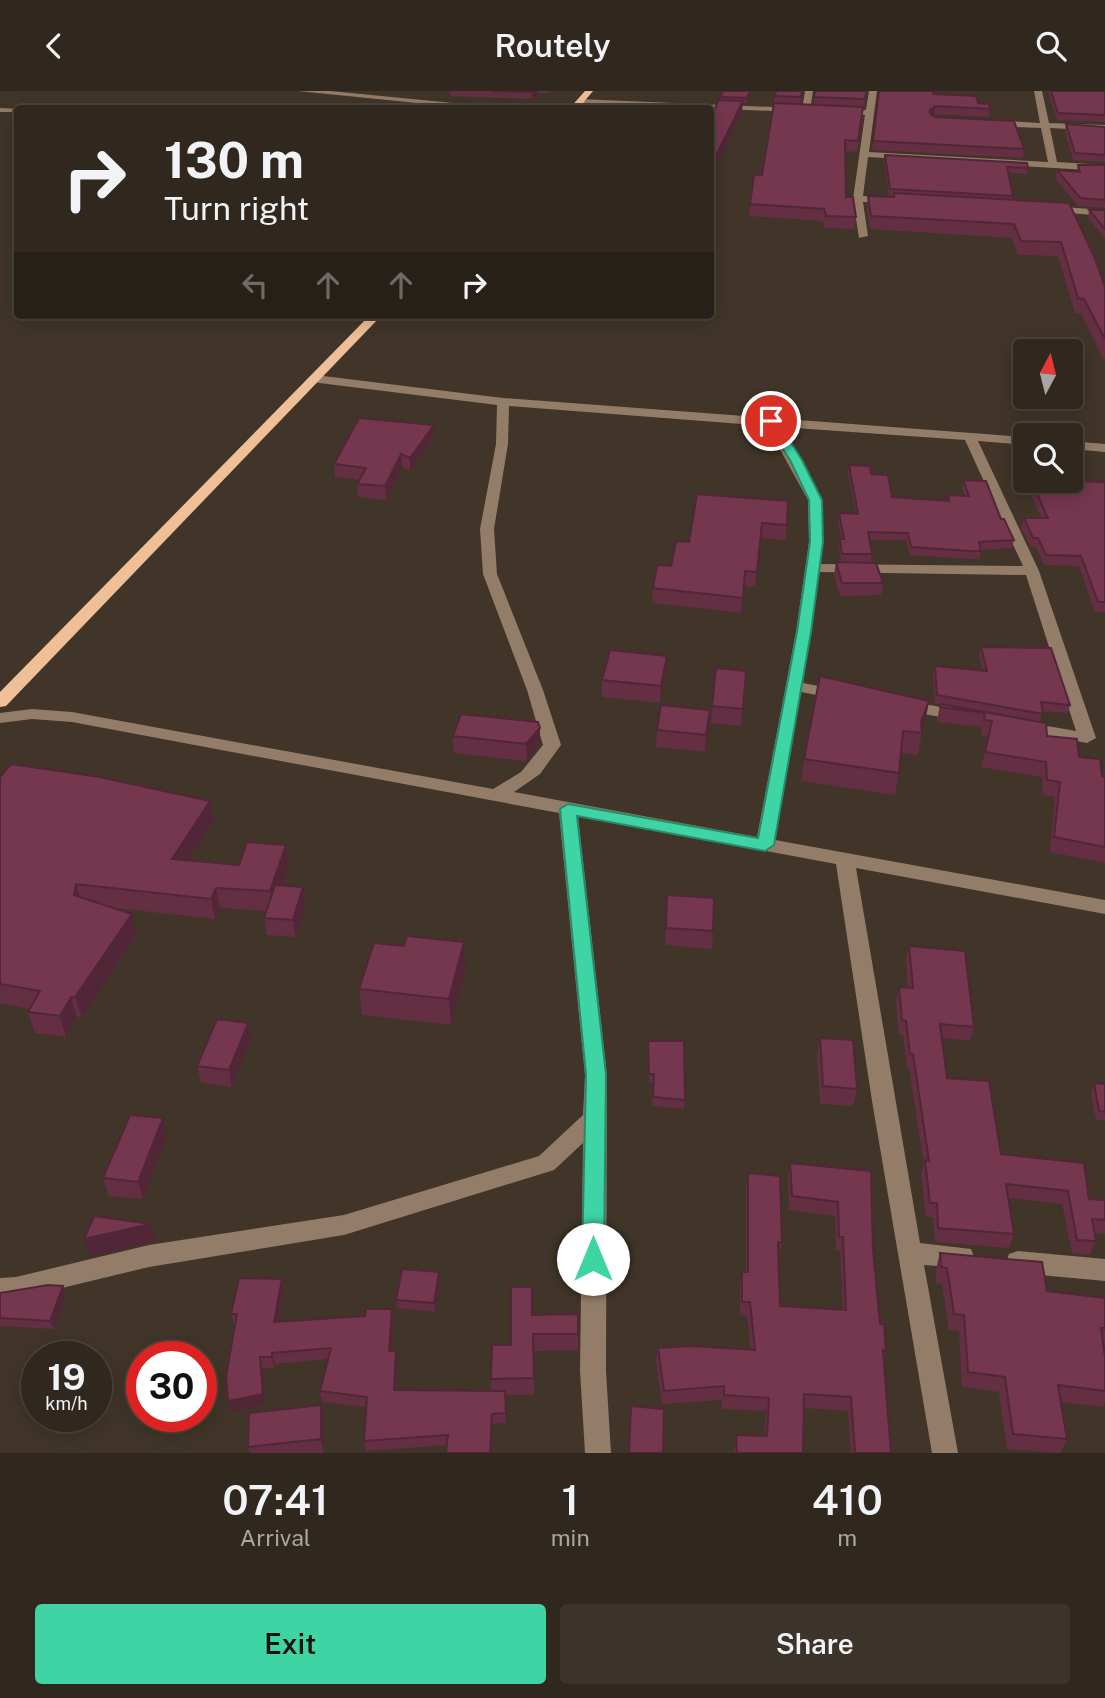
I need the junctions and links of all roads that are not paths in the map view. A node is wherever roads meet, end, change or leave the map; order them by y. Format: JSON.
{"nodes":[{"id":1,"x":302,"y":91,"type":"edge"},
{"id":2,"x":438,"y":91,"type":"edge"},
{"id":3,"x":589,"y":91,"type":"edge"},
{"id":4,"x":809,"y":91,"type":"edge"},
{"id":5,"x":873,"y":91,"type":"edge"},
{"id":6,"x":1038,"y":91,"type":"edge"},
{"id":7,"x":579,"y":101,"type":"junction"},
{"id":8,"x":427,"y":102,"type":"junction"},
{"id":9,"x":463,"y":105,"type":"edge"},
{"id":10,"x":576,"y":105,"type":"edge"},
{"id":11,"x":680,"y":105,"type":"edge"},
{"id":12,"x":714,"y":106,"type":"edge"},
{"id":13,"x":806,"y":110,"type":"junction"},
{"id":14,"x":819,"y":111,"type":"edge"},
{"id":15,"x":832,"y":111,"type":"edge"},
{"id":16,"x":871,"y":113,"type":"junction"},
{"id":17,"x":989,"y":123,"type":"edge"},
{"id":18,"x":1044,"y":125,"type":"junction"},
{"id":19,"x":1105,"y":128,"type":"edge"},
{"id":20,"x":866,"y":154,"type":"junction"},
{"id":21,"x":1053,"y":164,"type":"junction"},
{"id":22,"x":1105,"y":168,"type":"edge"},
{"id":23,"x":858,"y":199,"type":"junction"},
{"id":24,"x":900,"y":201,"type":"edge"},
{"id":25,"x":1037,"y":209,"type":"edge"},
{"id":26,"x":1105,"y":212,"type":"edge"},
{"id":27,"x":863,"y":236,"type":"dead end"},
{"id":28,"x":372,"y":319,"type":"edge"},
{"id":29,"x":315,"y":379,"type":"junction"},
{"id":30,"x":503,"y":402,"type":"junction"},
{"id":31,"x":771,"y":421,"type":"junction"},
{"id":32,"x":969,"y":436,"type":"junction"},
{"id":33,"x":1013,"y":440,"type":"edge"},
{"id":34,"x":1083,"y":446,"type":"edge"},
{"id":35,"x":1105,"y":448,"type":"edge"},
{"id":36,"x":812,"y":568,"type":"junction"},
{"id":37,"x":1032,"y":571,"type":"junction"},
{"id":38,"x":794,"y":686,"type":"junction"},
{"id":39,"x":848,"y":696,"type":"edge"},
{"id":40,"x":2,"y":698,"type":"edge"},
{"id":41,"x":888,"y":703,"type":"edge"},
{"id":42,"x":0,"y":718,"type":"edge"},
{"id":43,"x":981,"y":719,"type":"edge"},
{"id":44,"x":1007,"y":724,"type":"edge"},
{"id":45,"x":493,"y":796,"type":"junction"},
{"id":46,"x":568,"y":809,"type":"junction"},
{"id":47,"x":765,"y":845,"type":"junction"},
{"id":48,"x":845,"y":860,"type":"junction"},
{"id":49,"x":1105,"y":907,"type":"edge"},
{"id":50,"x":593,"y":1119,"type":"junction"},
{"id":51,"x":912,"y":1253,"type":"junction"},
{"id":52,"x":1105,"y":1269,"type":"edge"},
{"id":53,"x":0,"y":1289,"type":"edge"},
{"id":54,"x":598,"y":1453,"type":"edge"},
{"id":55,"x":945,"y":1453,"type":"edge"}],
"edges":[{"from":1,"to":8,"type":"street"},
{"from":2,"to":8,"type":"street"},
{"from":3,"to":7,"type":"main road"},
{"from":4,"to":13,"type":"street"},
{"from":5,"to":16,"type":"street"},
{"from":6,"to":18,"type":"street"},
{"from":7,"to":10,"type":"main road"},
{"from":7,"to":11,"type":"street"},
{"from":8,"to":9,"type":"street"},
{"from":12,"to":13,"type":"street"},
{"from":13,"to":14,"type":"street"},
{"from":15,"to":16,"type":"street"},
{"from":16,"to":20,"type":"street"},
{"from":17,"to":18,"type":"street"},
{"from":18,"to":19,"type":"street"},
{"from":18,"to":21,"type":"street"},
{"from":20,"to":21,"type":"street"},
{"from":20,"to":23,"type":"street"},
{"from":21,"to":22,"type":"street"},
{"from":23,"to":24,"type":"street"},
{"from":23,"to":27,"type":"street"},
{"from":25,"to":26,"type":"street"},
{"from":28,"to":29,"type":"main road"},
{"from":29,"to":30,"type":"street"},
{"from":29,"to":40,"type":"main road"},
{"from":30,"to":31,"type":"street"},
{"from":30,"to":45,"type":"street"},
{"from":31,"to":32,"type":"street"},
{"from":31,"to":36,"type":"street"},
{"from":32,"to":33,"type":"street"},
{"from":32,"to":37,"type":"street"},
{"from":34,"to":35,"type":"street"},
{"from":36,"to":37,"type":"street"},
{"from":36,"to":38,"type":"street"},
{"from":37,"to":44,"type":"street"},
{"from":38,"to":39,"type":"street"},
{"from":38,"to":47,"type":"street"},
{"from":41,"to":43,"type":"street"},
{"from":42,"to":45,"type":"street"},
{"from":45,"to":46,"type":"street"},
{"from":46,"to":47,"type":"street"},
{"from":46,"to":50,"type":"street"},
{"from":47,"to":48,"type":"street"},
{"from":48,"to":49,"type":"street"},
{"from":48,"to":51,"type":"street"},
{"from":50,"to":53,"type":"street"},
{"from":50,"to":54,"type":"street"},
{"from":51,"to":52,"type":"street"},
{"from":51,"to":55,"type":"street"}]}
